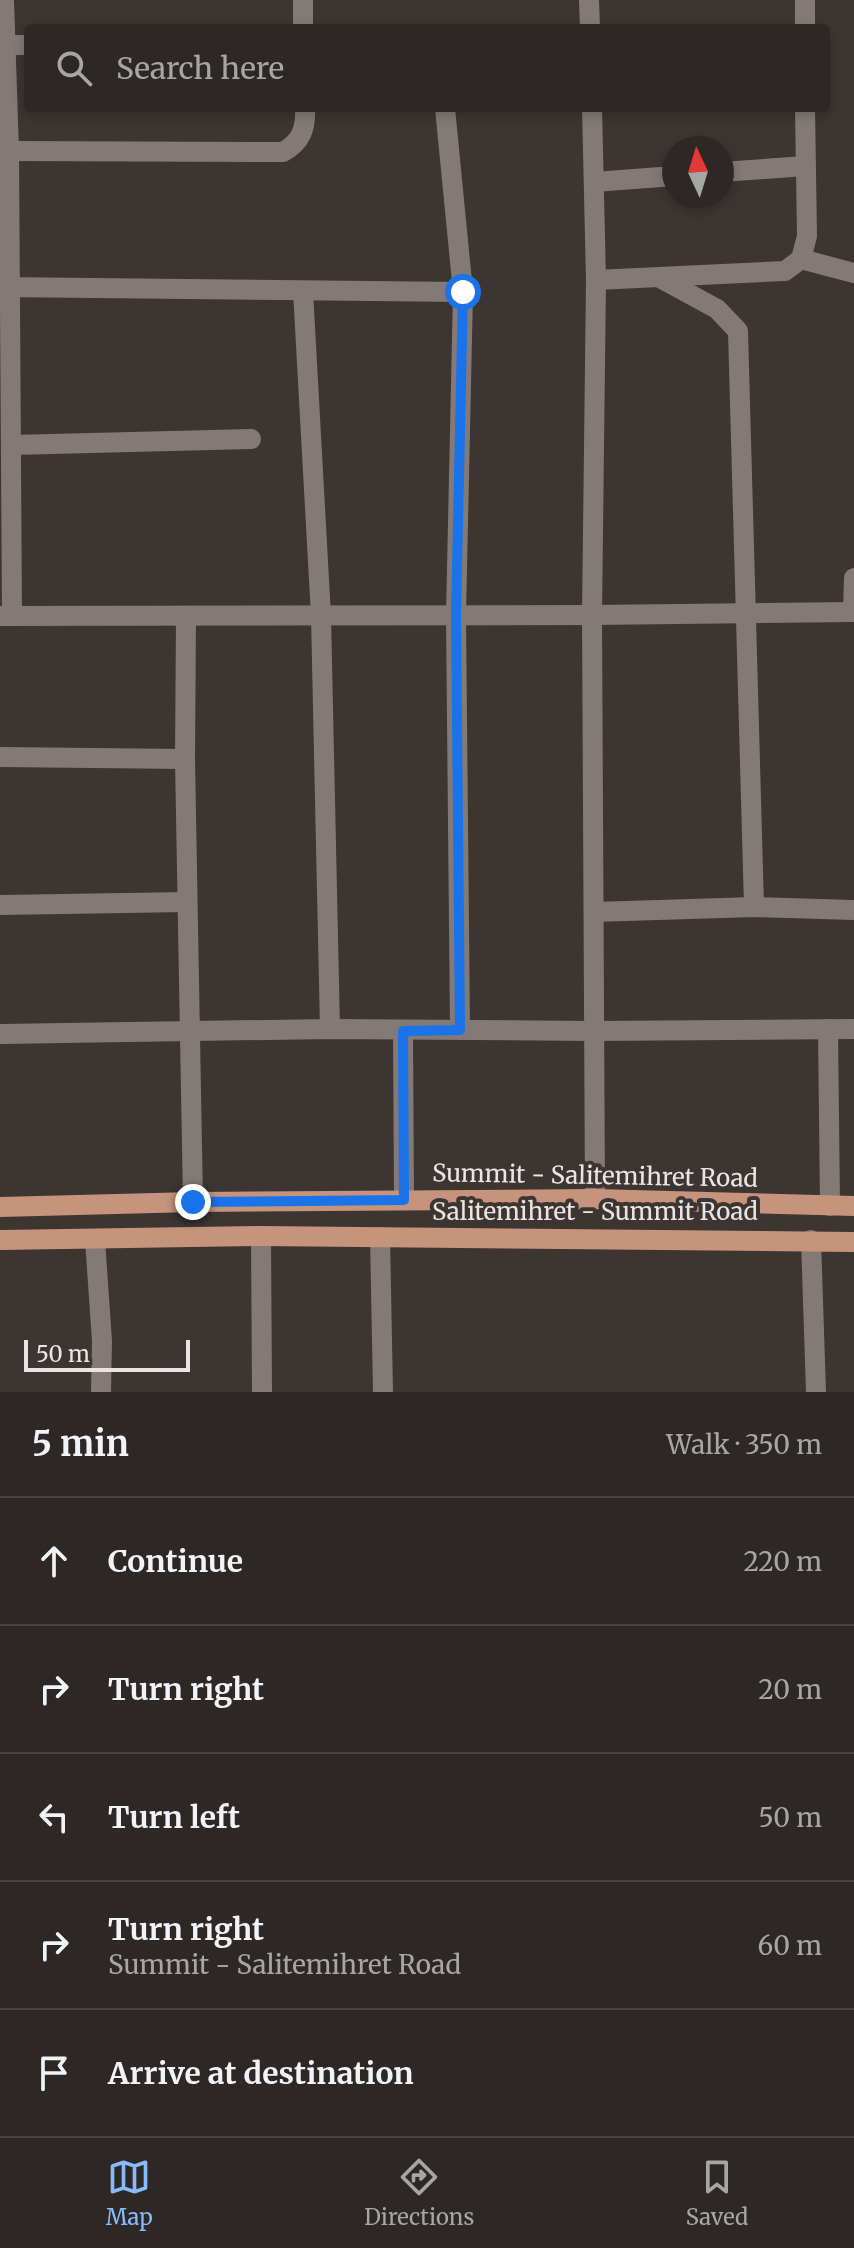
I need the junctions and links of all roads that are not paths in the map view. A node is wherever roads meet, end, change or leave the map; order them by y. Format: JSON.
{"nodes":[{"id":1,"x":4,"y":0,"type":"edge"},
{"id":2,"x":303,"y":0,"type":"edge"},
{"id":3,"x":589,"y":0,"type":"edge"},
{"id":4,"x":805,"y":0,"type":"edge"},
{"id":5,"x":303,"y":24,"type":"edge"},
{"id":6,"x":590,"y":24,"type":"edge"},
{"id":7,"x":805,"y":24,"type":"edge"},
{"id":8,"x":5,"y":45,"type":"junction"},
{"id":9,"x":24,"y":45,"type":"edge"},
{"id":10,"x":305,"y":112,"type":"edge"},
{"id":11,"x":445,"y":112,"type":"edge"},
{"id":12,"x":592,"y":112,"type":"edge"},
{"id":13,"x":805,"y":112,"type":"edge"},
{"id":14,"x":9,"y":151,"type":"junction"},
{"id":15,"x":805,"y":166,"type":"junction"},
{"id":16,"x":734,"y":171,"type":"edge"},
{"id":17,"x":662,"y":177,"type":"edge"},
{"id":18,"x":594,"y":182,"type":"junction"},
{"id":19,"x":801,"y":259,"type":"junction"},
{"id":20,"x":854,"y":273,"type":"edge"},
{"id":21,"x":660,"y":278,"type":"junction"},
{"id":22,"x":596,"y":280,"type":"junction"},
{"id":23,"x":5,"y":287,"type":"edge"},
{"id":24,"x":303,"y":291,"type":"junction"},
{"id":25,"x":463,"y":292,"type":"junction"},
{"id":26,"x":251,"y":439,"type":"dead end"},
{"id":27,"x":11,"y":445,"type":"junction"},
{"id":28,"x":854,"y":578,"type":"edge"},
{"id":29,"x":853,"y":612,"type":"edge"},
{"id":30,"x":744,"y":614,"type":"junction"},
{"id":31,"x":456,"y":615,"type":"junction"},
{"id":32,"x":592,"y":615,"type":"junction"},
{"id":33,"x":6,"y":616,"type":"edge"},
{"id":34,"x":186,"y":616,"type":"junction"},
{"id":35,"x":321,"y":616,"type":"junction"},
{"id":36,"x":0,"y":757,"type":"edge"},
{"id":37,"x":185,"y":759,"type":"junction"},
{"id":38,"x":187,"y":902,"type":"junction"},
{"id":39,"x":0,"y":905,"type":"edge"},
{"id":40,"x":754,"y":907,"type":"junction"},
{"id":41,"x":854,"y":910,"type":"edge"},
{"id":42,"x":594,"y":912,"type":"junction"},
{"id":43,"x":330,"y":1029,"type":"junction"},
{"id":44,"x":828,"y":1029,"type":"junction"},
{"id":45,"x":854,"y":1029,"type":"edge"},
{"id":46,"x":460,"y":1030,"type":"junction"},
{"id":47,"x":403,"y":1031,"type":"junction"},
{"id":48,"x":594,"y":1031,"type":"junction"},
{"id":49,"x":189,"y":1032,"type":"junction"},
{"id":50,"x":0,"y":1034,"type":"edge"},
{"id":51,"x":595,"y":1199,"type":"junction"},
{"id":52,"x":404,"y":1200,"type":"junction"},
{"id":53,"x":193,"y":1202,"type":"junction"},
{"id":54,"x":830,"y":1206,"type":"junction"},
{"id":55,"x":854,"y":1206,"type":"edge"},
{"id":56,"x":0,"y":1207,"type":"edge"},
{"id":57,"x":261,"y":1236,"type":"junction"},
{"id":58,"x":380,"y":1237,"type":"junction"},
{"id":59,"x":0,"y":1240,"type":"edge"},
{"id":60,"x":95,"y":1240,"type":"junction"},
{"id":61,"x":811,"y":1240,"type":"junction"},
{"id":62,"x":854,"y":1242,"type":"edge"},
{"id":63,"x":101,"y":1392,"type":"edge"},
{"id":64,"x":262,"y":1392,"type":"edge"},
{"id":65,"x":383,"y":1392,"type":"edge"},
{"id":66,"x":816,"y":1392,"type":"edge"}],
"edges":[{"from":1,"to":8,"type":"street"},
{"from":2,"to":5,"type":"street"},
{"from":3,"to":6,"type":"street"},
{"from":4,"to":7,"type":"street"},
{"from":8,"to":9,"type":"street"},
{"from":8,"to":14,"type":"street"},
{"from":10,"to":14,"type":"street"},
{"from":11,"to":25,"type":"street"},
{"from":12,"to":18,"type":"street"},
{"from":13,"to":15,"type":"street"},
{"from":14,"to":23,"type":"street"},
{"from":15,"to":16,"type":"street"},
{"from":15,"to":19,"type":"street"},
{"from":17,"to":18,"type":"street"},
{"from":18,"to":22,"type":"street"},
{"from":19,"to":20,"type":"street"},
{"from":19,"to":21,"type":"street"},
{"from":21,"to":22,"type":"street"},
{"from":21,"to":30,"type":"street"},
{"from":22,"to":32,"type":"street"},
{"from":23,"to":24,"type":"street"},
{"from":23,"to":27,"type":"street"},
{"from":24,"to":25,"type":"street"},
{"from":24,"to":35,"type":"street"},
{"from":25,"to":31,"type":"street"},
{"from":26,"to":27,"type":"street"},
{"from":27,"to":33,"type":"street"},
{"from":28,"to":29,"type":"street"},
{"from":29,"to":30,"type":"street"},
{"from":30,"to":32,"type":"street"},
{"from":30,"to":40,"type":"street"},
{"from":31,"to":32,"type":"street"},
{"from":31,"to":35,"type":"street"},
{"from":31,"to":46,"type":"street"},
{"from":32,"to":42,"type":"street"},
{"from":33,"to":34,"type":"street"},
{"from":34,"to":35,"type":"street"},
{"from":34,"to":37,"type":"street"},
{"from":35,"to":43,"type":"street"},
{"from":36,"to":37,"type":"street"},
{"from":37,"to":38,"type":"street"},
{"from":38,"to":39,"type":"street"},
{"from":38,"to":49,"type":"street"},
{"from":40,"to":41,"type":"street"},
{"from":40,"to":42,"type":"street"},
{"from":42,"to":48,"type":"street"},
{"from":43,"to":47,"type":"street"},
{"from":43,"to":49,"type":"street"},
{"from":44,"to":45,"type":"street"},
{"from":44,"to":48,"type":"street"},
{"from":44,"to":54,"type":"street"},
{"from":46,"to":47,"type":"street"},
{"from":46,"to":48,"type":"street"},
{"from":47,"to":52,"type":"street"},
{"from":48,"to":51,"type":"street"},
{"from":49,"to":50,"type":"street"},
{"from":49,"to":53,"type":"street"},
{"from":51,"to":52,"type":"main road","name":"Summit - Salitemihret Road"},
{"from":51,"to":54,"type":"main road","name":"Summit - Salitemihret Road"},
{"from":52,"to":53,"type":"main road","name":"Summit - Salitemihret Road"},
{"from":53,"to":56,"type":"main road","name":"Summit - Salitemihret Road"},
{"from":54,"to":55,"type":"main road","name":"Summit - Salitemihret Road"},
{"from":57,"to":58,"type":"main road","name":"Salitemihret - Summit Road"},
{"from":57,"to":60,"type":"main road","name":"Salitemihret - Summit Road"},
{"from":57,"to":64,"type":"street"},
{"from":58,"to":61,"type":"main road","name":"Salitemihret - Summit Road"},
{"from":58,"to":65,"type":"street"},
{"from":59,"to":60,"type":"main road","name":"Salitemihret - Summit Road"},
{"from":60,"to":63,"type":"street"},
{"from":61,"to":62,"type":"main road","name":"Salitemihret - Summit Road"},
{"from":61,"to":66,"type":"street"}]}
